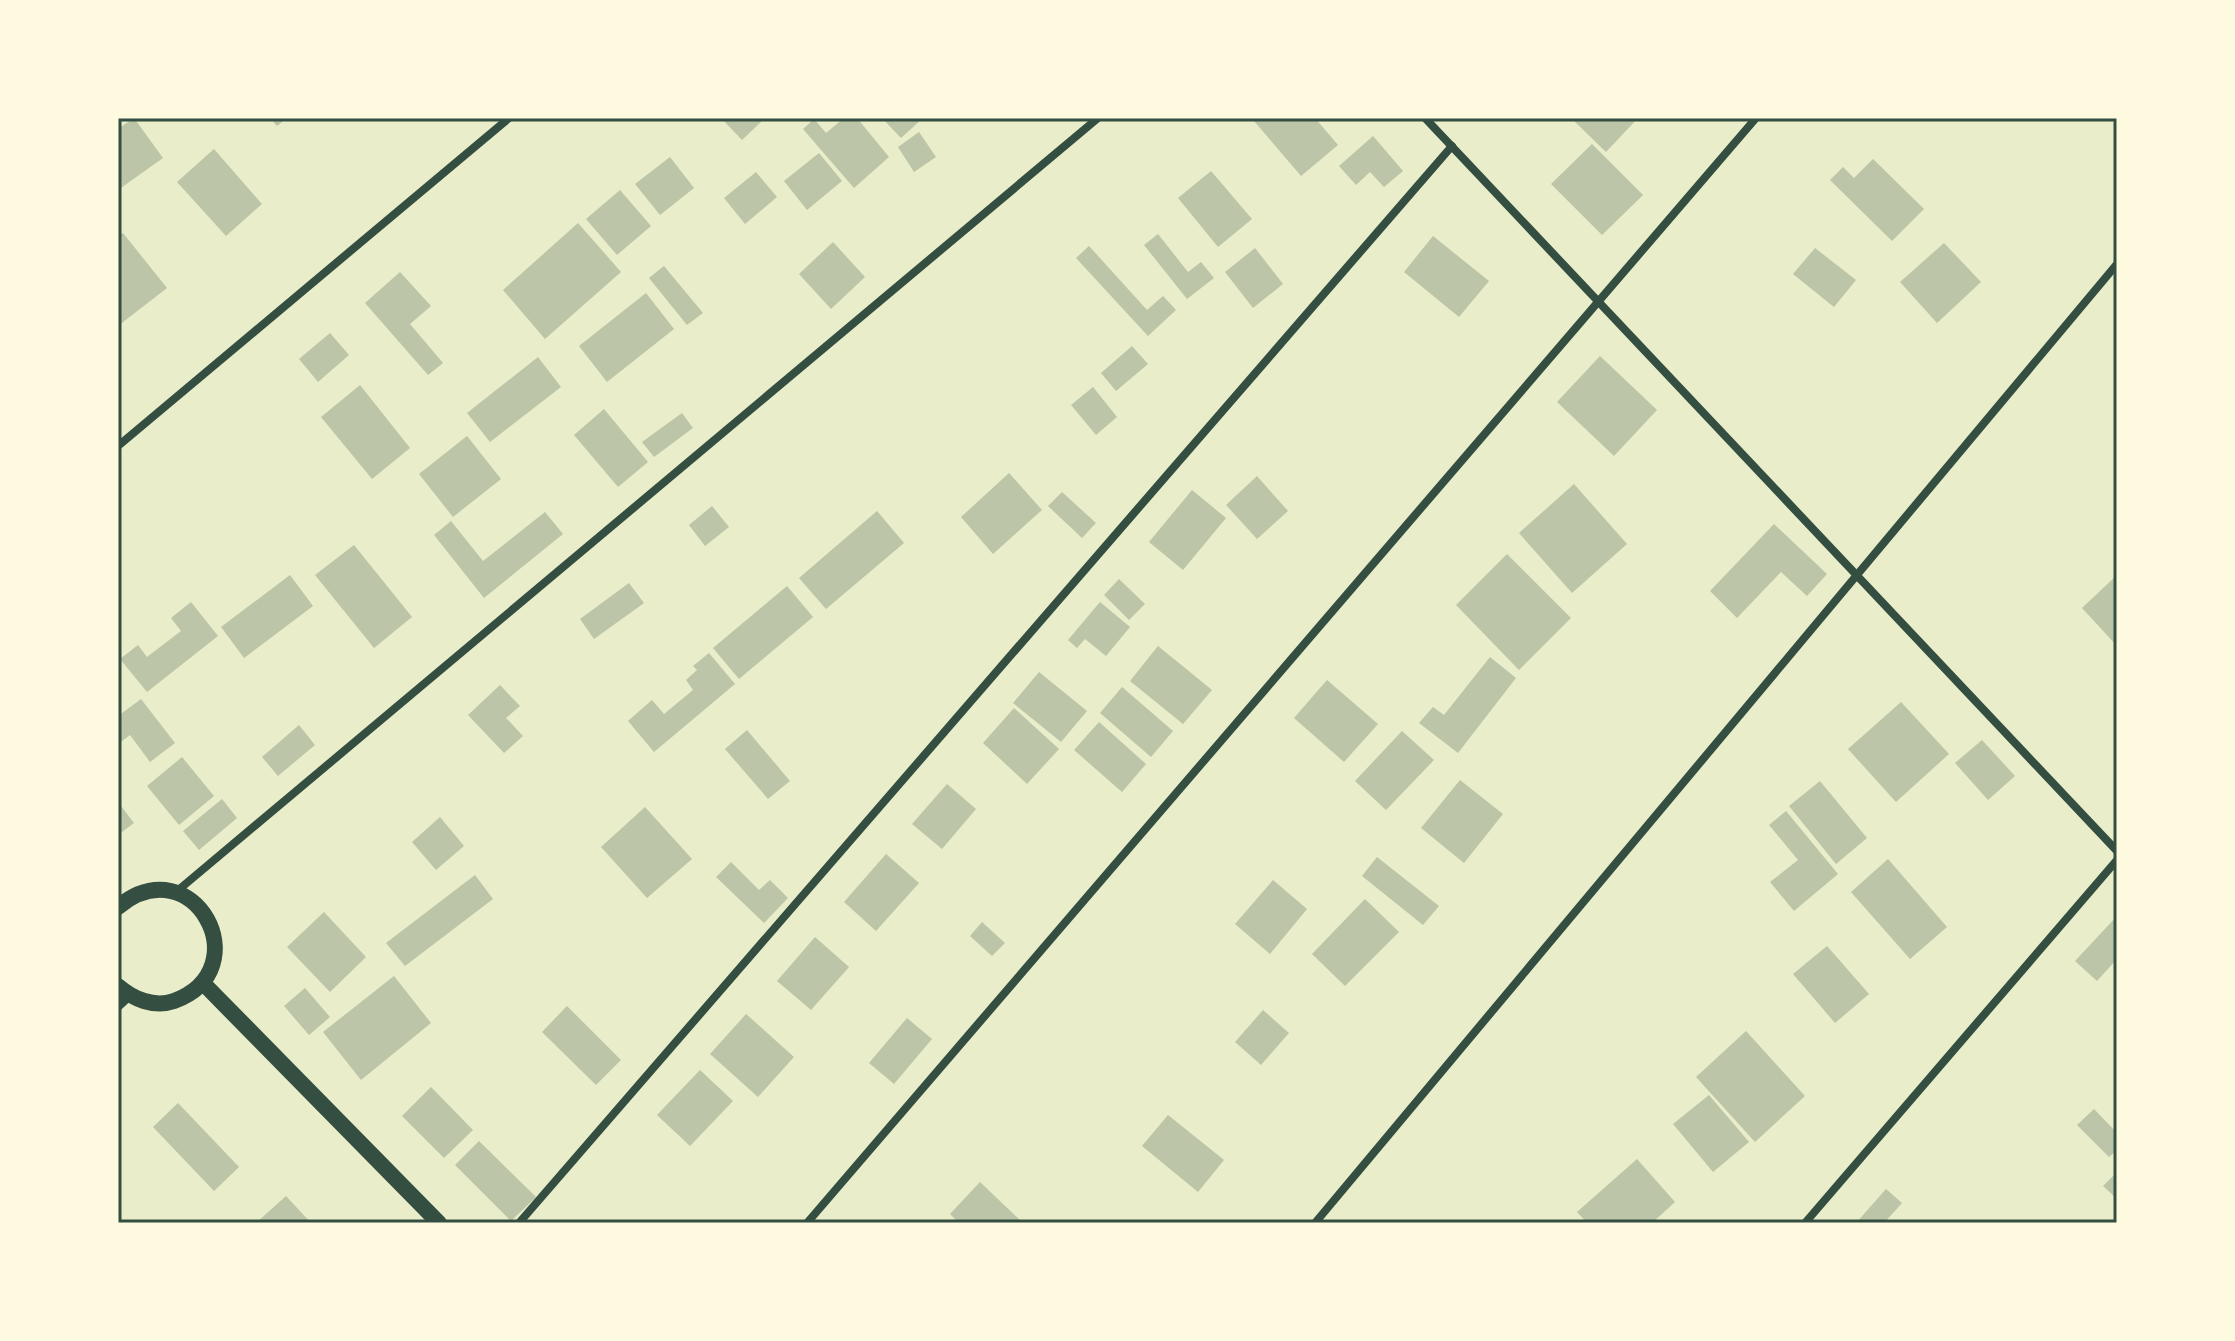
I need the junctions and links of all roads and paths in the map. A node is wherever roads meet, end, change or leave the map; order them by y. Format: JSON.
{"nodes":[{"id":1,"x":509,"y":118,"type":"edge"},
{"id":2,"x":1098,"y":118,"type":"edge"},
{"id":3,"x":1425,"y":118,"type":"edge"},
{"id":4,"x":1756,"y":118,"type":"edge"},
{"id":5,"x":1452,"y":146,"type":"junction"},
{"id":6,"x":2117,"y":264,"type":"edge"},
{"id":7,"x":1598,"y":302,"type":"junction"},
{"id":8,"x":118,"y":446,"type":"edge"},
{"id":9,"x":1857,"y":575,"type":"junction"},
{"id":10,"x":2117,"y":851,"type":"edge"},
{"id":11,"x":2117,"y":860,"type":"edge"},
{"id":12,"x":176,"y":892,"type":"junction"},
{"id":13,"x":118,"y":907,"type":"edge"},
{"id":14,"x":203,"y":983,"type":"junction"},
{"id":15,"x":122,"y":997,"type":"edge"},
{"id":16,"x":439,"y":1223,"type":"edge"},
{"id":17,"x":519,"y":1223,"type":"edge"},
{"id":18,"x":807,"y":1223,"type":"edge"},
{"id":19,"x":1315,"y":1223,"type":"edge"},
{"id":20,"x":1805,"y":1223,"type":"edge"}],
"edges":[{"from":1,"to":8,"type":"street"},
{"from":2,"to":12,"type":"street"},
{"from":3,"to":5,"type":"street"},
{"from":4,"to":7,"type":"street"},
{"from":5,"to":7,"type":"street"},
{"from":5,"to":17,"type":"street"},
{"from":6,"to":9,"type":"street"},
{"from":7,"to":9,"type":"street"},
{"from":7,"to":18,"type":"street"},
{"from":9,"to":10,"type":"street"},
{"from":9,"to":19,"type":"street"},
{"from":11,"to":20,"type":"street"},
{"from":12,"to":13,"type":"main road"},
{"from":12,"to":14,"type":"main road"},
{"from":14,"to":15,"type":"main road"},
{"from":14,"to":16,"type":"main road"}]}
